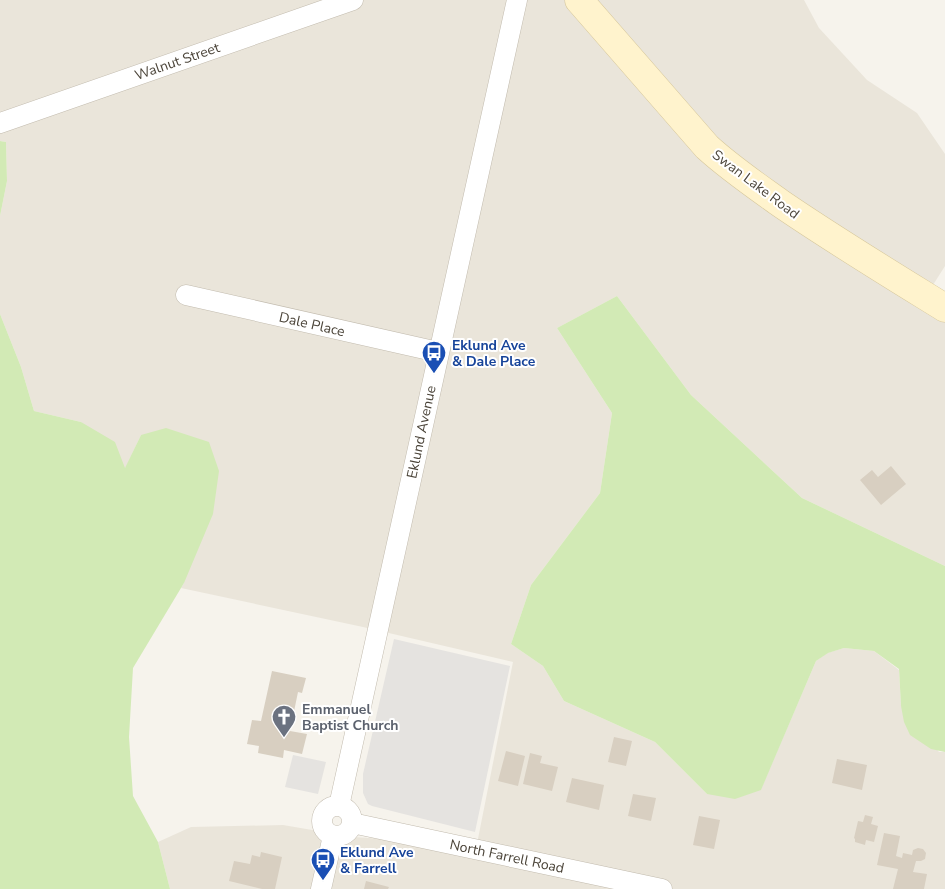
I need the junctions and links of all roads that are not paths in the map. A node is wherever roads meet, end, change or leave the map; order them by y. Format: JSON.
{"nodes":[{"id":1,"x":353,"y":0,"type":"edge"},
{"id":2,"x":517,"y":0,"type":"edge"},
{"id":3,"x":579,"y":0,"type":"edge"},
{"id":4,"x":0,"y":122,"type":"edge"},
{"id":5,"x":186,"y":295,"type":"dead end"},
{"id":6,"x":945,"y":308,"type":"edge"},
{"id":7,"x":438,"y":352,"type":"junction"},
{"id":8,"x":340,"y":806,"type":"junction"},
{"id":9,"x":352,"y":823,"type":"junction"},
{"id":10,"x":333,"y":836,"type":"junction"},
{"id":11,"x":321,"y":889,"type":"edge"},
{"id":12,"x":662,"y":889,"type":"edge"}],
"edges":[{"from":1,"to":4,"type":"street","name":"Walnut Street"},
{"from":2,"to":7,"type":"street","name":"Eklund Avenue"},
{"from":3,"to":6,"type":"street","name":"Swan Lake Road"},
{"from":5,"to":7,"type":"street","name":"Dale Place"},
{"from":7,"to":8,"type":"street","name":"Eklund Avenue"},
{"from":8,"to":9,"type":"street"},
{"from":8,"to":10,"type":"street"},
{"from":9,"to":10,"type":"street"},
{"from":9,"to":12,"type":"street","name":"North Farrell Road"},
{"from":10,"to":11,"type":"street"}]}
